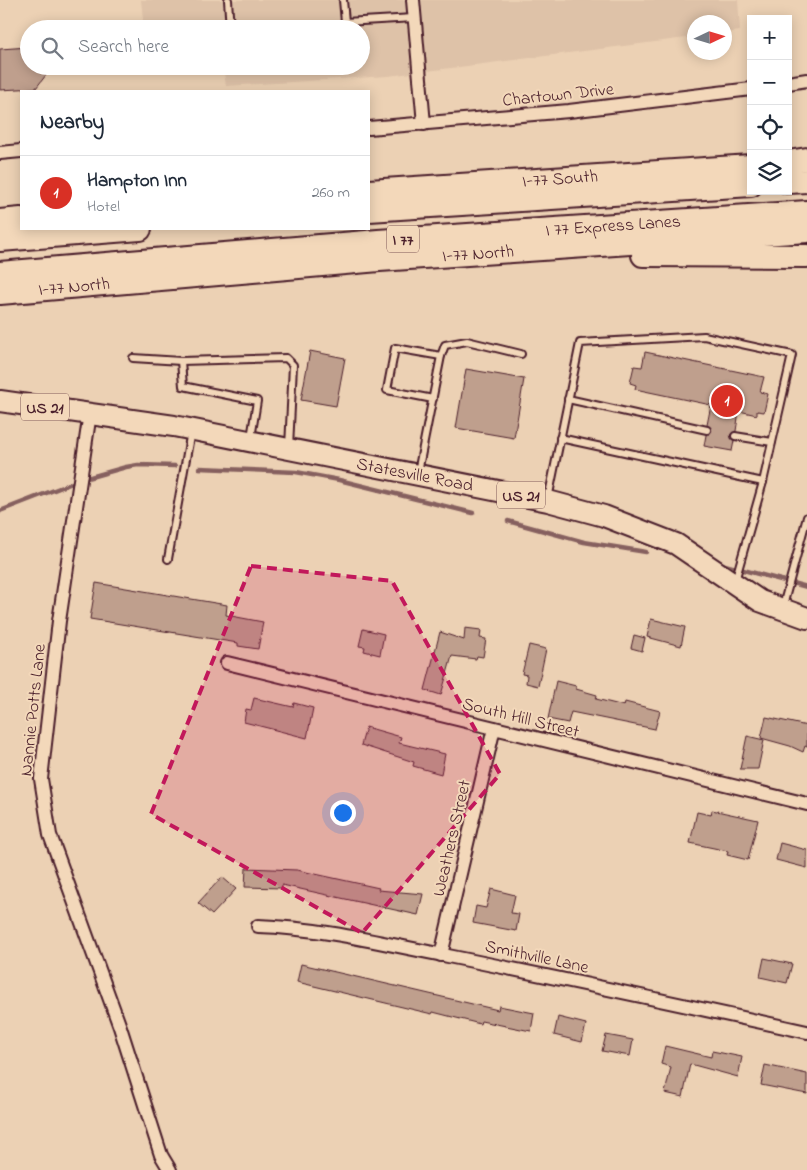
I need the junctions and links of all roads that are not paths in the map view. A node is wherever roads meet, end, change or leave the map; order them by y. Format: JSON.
{"nodes":[{"id":1,"x":228,"y":0,"type":"edge"},
{"id":2,"x":343,"y":0,"type":"edge"},
{"id":3,"x":413,"y":0,"type":"edge"},
{"id":4,"x":414,"y":18,"type":"junction"},
{"id":5,"x":229,"y":20,"type":"edge"},
{"id":6,"x":345,"y":20,"type":"edge"},
{"id":7,"x":370,"y":21,"type":"edge"},
{"id":8,"x":807,"y":80,"type":"edge"},
{"id":9,"x":792,"y":82,"type":"edge"},
{"id":10,"x":747,"y":90,"type":"edge"},
{"id":11,"x":424,"y":124,"type":"junction"},
{"id":12,"x":370,"y":128,"type":"edge"},
{"id":13,"x":20,"y":151,"type":"edge"},
{"id":14,"x":0,"y":153,"type":"edge"},
{"id":15,"x":807,"y":160,"type":"edge"},
{"id":16,"x":792,"y":162,"type":"edge"},
{"id":17,"x":747,"y":166,"type":"edge"},
{"id":18,"x":807,"y":181,"type":"edge"},
{"id":19,"x":792,"y":182,"type":"edge"},
{"id":20,"x":747,"y":185,"type":"edge"},
{"id":21,"x":370,"y":192,"type":"edge"},
{"id":22,"x":370,"y":210,"type":"edge"},
{"id":23,"x":807,"y":212,"type":"edge"},
{"id":24,"x":20,"y":219,"type":"edge"},
{"id":25,"x":0,"y":221,"type":"edge"},
{"id":26,"x":127,"y":230,"type":"edge"},
{"id":27,"x":807,"y":231,"type":"edge"},
{"id":28,"x":0,"y":240,"type":"edge"},
{"id":29,"x":512,"y":250,"type":"junction"},
{"id":30,"x":807,"y":256,"type":"edge"},
{"id":31,"x":0,"y":273,"type":"edge"},
{"id":32,"x":0,"y":293,"type":"edge"},
{"id":33,"x":521,"y":354,"type":"dead end"},
{"id":34,"x":441,"y":356,"type":"junction"},
{"id":35,"x":133,"y":358,"type":"dead end"},
{"id":36,"x":181,"y":361,"type":"junction"},
{"id":37,"x":433,"y":399,"type":"junction"},
{"id":38,"x":568,"y":399,"type":"junction"},
{"id":39,"x":0,"y":401,"type":"edge"},
{"id":40,"x":90,"y":413,"type":"junction"},
{"id":41,"x":191,"y":430,"type":"junction"},
{"id":42,"x":706,"y":430,"type":"dead end"},
{"id":43,"x":735,"y":436,"type":"dead end"},
{"id":44,"x":560,"y":438,"type":"junction"},
{"id":45,"x":250,"y":441,"type":"junction"},
{"id":46,"x":772,"y":442,"type":"junction"},
{"id":47,"x":288,"y":448,"type":"junction"},
{"id":48,"x":418,"y":476,"type":"junction"},
{"id":49,"x":764,"y":482,"type":"junction"},
{"id":50,"x":548,"y":500,"type":"junction"},
{"id":51,"x":807,"y":517,"type":"edge"},
{"id":52,"x":168,"y":559,"type":"dead end"},
{"id":53,"x":734,"y":584,"type":"junction"},
{"id":54,"x":782,"y":610,"type":"junction"},
{"id":55,"x":807,"y":618,"type":"edge"},
{"id":56,"x":227,"y":663,"type":"dead end"},
{"id":57,"x":494,"y":728,"type":"junction"},
{"id":58,"x":807,"y":804,"type":"edge"},
{"id":59,"x":258,"y":926,"type":"dead end"},
{"id":60,"x":441,"y":955,"type":"junction"},
{"id":61,"x":807,"y":1032,"type":"edge"},
{"id":62,"x":170,"y":1170,"type":"edge"}],
"edges":[{"from":1,"to":5,"type":"lane"},
{"from":2,"to":6,"type":"lane"},
{"from":3,"to":4,"type":"street"},
{"from":4,"to":7,"type":"lane"},
{"from":4,"to":11,"type":"street"},
{"from":8,"to":9,"type":"street"},
{"from":10,"to":11,"type":"street","name":"Chartown Drive"},
{"from":11,"to":12,"type":"street","name":"Chartown Drive"},
{"from":13,"to":14,"type":"street"},
{"from":15,"to":16,"type":"highway"},
{"from":17,"to":21,"type":"highway","name":"I-77 South"},
{"from":18,"to":19,"type":"highway"},
{"from":20,"to":22,"type":"highway","name":"I 77 Express Lanes","number":"I 77"},
{"from":23,"to":31,"type":"highway","name":"I 77 Express Lanes","number":"I 77"},
{"from":24,"to":25,"type":"highway"},
{"from":26,"to":28,"type":"highway"},
{"from":27,"to":29,"type":"highway","name":"I-77 North","number":"I 77"},
{"from":29,"to":30,"type":"highway"},
{"from":29,"to":32,"type":"highway","name":"I-77 North","number":"I 77"},
{"from":33,"to":34,"type":"lane"},
{"from":34,"to":37,"type":"lane"},
{"from":34,"to":37,"type":"lane"},
{"from":35,"to":36,"type":"lane"},
{"from":36,"to":45,"type":"lane"},
{"from":36,"to":47,"type":"lane"},
{"from":37,"to":48,"type":"lane"},
{"from":38,"to":42,"type":"lane"},
{"from":38,"to":44,"type":"lane"},
{"from":38,"to":46,"type":"lane"},
{"from":39,"to":40,"type":"main road","name":"Statesville Road","number":"US 21"},
{"from":40,"to":41,"type":"main road","name":"Statesville Road","number":"US 21"},
{"from":40,"to":62,"type":"street","name":"Nannie Potts Lane"},
{"from":41,"to":45,"type":"main road","name":"Statesville Road","number":"US 21"},
{"from":41,"to":52,"type":"lane"},
{"from":43,"to":46,"type":"lane"},
{"from":44,"to":49,"type":"lane"},
{"from":44,"to":50,"type":"lane"},
{"from":45,"to":47,"type":"main road","name":"Statesville Road","number":"US 21"},
{"from":46,"to":49,"type":"lane"},
{"from":47,"to":48,"type":"main road","name":"Statesville Road","number":"US 21"},
{"from":48,"to":50,"type":"main road","name":"Statesville Road","number":"US 21"},
{"from":49,"to":53,"type":"lane"},
{"from":50,"to":53,"type":"main road","name":"Statesville Road","number":"US 21"},
{"from":51,"to":54,"type":"lane"},
{"from":53,"to":54,"type":"main road","name":"Statesville Road","number":"US 21"},
{"from":54,"to":55,"type":"main road","name":"Statesville Road","number":"US 21"},
{"from":56,"to":57,"type":"street","name":"South Hill Street"},
{"from":57,"to":58,"type":"street","name":"South Hill Street"},
{"from":57,"to":60,"type":"street","name":"Weathers Street"},
{"from":59,"to":60,"type":"street","name":"Smithville Lane"},
{"from":60,"to":61,"type":"street","name":"Smithville Lane"}]}
